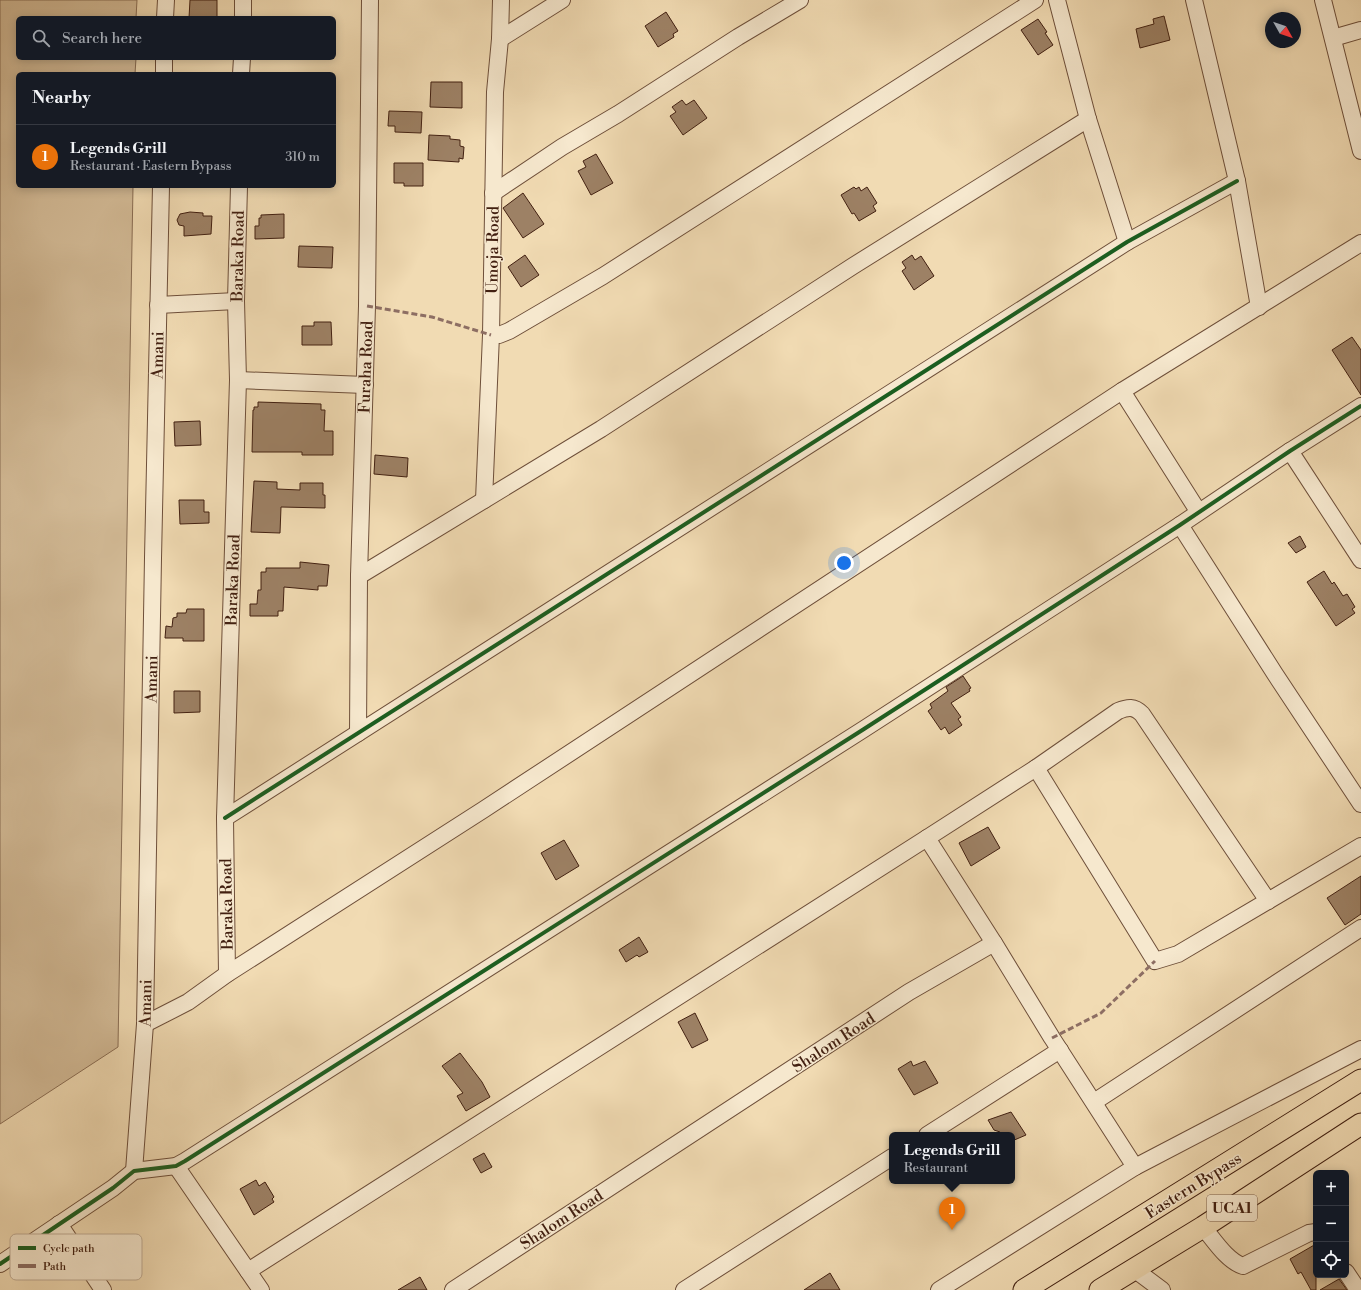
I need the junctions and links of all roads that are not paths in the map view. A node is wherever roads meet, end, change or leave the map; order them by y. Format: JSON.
{"nodes":[{"id":1,"x":166,"y":0,"type":"edge"},
{"id":2,"x":243,"y":0,"type":"edge"},
{"id":3,"x":370,"y":0,"type":"edge"},
{"id":4,"x":501,"y":0,"type":"edge"},
{"id":5,"x":562,"y":0,"type":"edge"},
{"id":6,"x":800,"y":0,"type":"edge"},
{"id":7,"x":1035,"y":0,"type":"edge"},
{"id":8,"x":1057,"y":0,"type":"edge"},
{"id":9,"x":1194,"y":0,"type":"edge"},
{"id":10,"x":1323,"y":0,"type":"edge"},
{"id":11,"x":165,"y":16,"type":"edge"},
{"id":12,"x":243,"y":16,"type":"edge"},
{"id":13,"x":1361,"y":30,"type":"edge"},
{"id":14,"x":1333,"y":38,"type":"junction"},
{"id":15,"x":500,"y":39,"type":"junction"},
{"id":16,"x":164,"y":60,"type":"edge"},
{"id":17,"x":242,"y":60,"type":"edge"},
{"id":18,"x":164,"y":72,"type":"edge"},
{"id":19,"x":241,"y":72,"type":"edge"},
{"id":20,"x":1088,"y":119,"type":"junction"},
{"id":21,"x":1361,"y":151,"type":"edge"},
{"id":22,"x":1237,"y":181,"type":"junction"},
{"id":23,"x":161,"y":188,"type":"edge"},
{"id":24,"x":239,"y":188,"type":"edge"},
{"id":25,"x":494,"y":193,"type":"junction"},
{"id":26,"x":1126,"y":242,"type":"junction"},
{"id":27,"x":1361,"y":243,"type":"edge"},
{"id":28,"x":236,"y":301,"type":"junction"},
{"id":29,"x":158,"y":305,"type":"junction"},
{"id":30,"x":1259,"y":307,"type":"junction"},
{"id":31,"x":491,"y":335,"type":"junction"},
{"id":32,"x":238,"y":380,"type":"junction"},
{"id":33,"x":365,"y":385,"type":"junction"},
{"id":34,"x":1122,"y":391,"type":"junction"},
{"id":35,"x":1361,"y":406,"type":"edge"},
{"id":36,"x":1290,"y":451,"type":"junction"},
{"id":37,"x":484,"y":500,"type":"junction"},
{"id":38,"x":1198,"y":511,"type":"junction"},
{"id":39,"x":1180,"y":524,"type":"junction"},
{"id":40,"x":1361,"y":560,"type":"edge"},
{"id":41,"x":359,"y":576,"type":"junction"},
{"id":42,"x":358,"y":733,"type":"junction"},
{"id":43,"x":1036,"y":768,"type":"junction"},
{"id":44,"x":1361,"y":804,"type":"edge"},
{"id":45,"x":225,"y":818,"type":"junction"},
{"id":46,"x":927,"y":838,"type":"junction"},
{"id":47,"x":1361,"y":846,"type":"edge"},
{"id":48,"x":1268,"y":901,"type":"junction"},
{"id":49,"x":1361,"y":928,"type":"edge"},
{"id":50,"x":994,"y":943,"type":"junction"},
{"id":51,"x":227,"y":974,"type":"junction"},
{"id":52,"x":145,"y":1024,"type":"junction"},
{"id":53,"x":1361,"y":1049,"type":"edge"},
{"id":54,"x":1060,"y":1050,"type":"junction"},
{"id":55,"x":1361,"y":1080,"type":"edge"},
{"id":56,"x":1094,"y":1102,"type":"junction"},
{"id":57,"x":1361,"y":1124,"type":"edge"},
{"id":58,"x":932,"y":1132,"type":"edge"},
{"id":59,"x":889,"y":1159,"type":"edge"},
{"id":60,"x":176,"y":1166,"type":"junction"},
{"id":61,"x":1135,"y":1167,"type":"junction"},
{"id":62,"x":134,"y":1171,"type":"junction"},
{"id":63,"x":59,"y":1224,"type":"junction"},
{"id":64,"x":1203,"y":1227,"type":"junction"},
{"id":65,"x":1313,"y":1232,"type":"edge"},
{"id":66,"x":44,"y":1234,"type":"edge"},
{"id":67,"x":66,"y":1234,"type":"edge"},
{"id":68,"x":10,"y":1257,"type":"edge"},
{"id":69,"x":0,"y":1264,"type":"edge"},
{"id":70,"x":1134,"y":1269,"type":"junction"},
{"id":71,"x":248,"y":1271,"type":"junction"},
{"id":72,"x":1349,"y":1276,"type":"edge"},
{"id":73,"x":96,"y":1280,"type":"edge"},
{"id":74,"x":943,"y":1289,"type":"edge"},
{"id":75,"x":103,"y":1290,"type":"edge"},
{"id":76,"x":261,"y":1290,"type":"edge"},
{"id":77,"x":453,"y":1290,"type":"edge"},
{"id":78,"x":684,"y":1290,"type":"edge"},
{"id":79,"x":1024,"y":1290,"type":"edge"},
{"id":80,"x":1100,"y":1290,"type":"edge"},
{"id":81,"x":1162,"y":1290,"type":"edge"},
{"id":82,"x":1358,"y":1290,"type":"edge"}],
"edges":[{"from":1,"to":11,"type":"street"},
{"from":2,"to":12,"type":"street"},
{"from":3,"to":33,"type":"street","name":"Furaha Road"},
{"from":4,"to":15,"type":"street","name":"Umoja Road"},
{"from":5,"to":15,"type":"street"},
{"from":6,"to":25,"type":"street"},
{"from":7,"to":31,"type":"street"},
{"from":8,"to":20,"type":"street"},
{"from":9,"to":22,"type":"street"},
{"from":10,"to":14,"type":"street"},
{"from":13,"to":14,"type":"street"},
{"from":14,"to":21,"type":"street"},
{"from":15,"to":25,"type":"street","name":"Umoja Road"},
{"from":16,"to":18,"type":"street"},
{"from":17,"to":19,"type":"street"},
{"from":20,"to":26,"type":"street"},
{"from":20,"to":37,"type":"street"},
{"from":22,"to":26,"type":"street"},
{"from":22,"to":30,"type":"street"},
{"from":23,"to":29,"type":"street","name":"Amani"},
{"from":24,"to":28,"type":"street","name":"Baraka Road"},
{"from":25,"to":31,"type":"street","name":"Umoja Road"},
{"from":26,"to":42,"type":"street"},
{"from":27,"to":30,"type":"street"},
{"from":28,"to":29,"type":"street"},
{"from":28,"to":32,"type":"street","name":"Baraka Road"},
{"from":29,"to":52,"type":"street","name":"Amani"},
{"from":30,"to":34,"type":"street"},
{"from":31,"to":37,"type":"street","name":"Umoja Road"},
{"from":32,"to":33,"type":"street"},
{"from":32,"to":45,"type":"street","name":"Baraka Road"},
{"from":33,"to":41,"type":"street","name":"Furaha Road"},
{"from":34,"to":38,"type":"street"},
{"from":34,"to":51,"type":"street"},
{"from":35,"to":36,"type":"street"},
{"from":36,"to":38,"type":"street"},
{"from":36,"to":40,"type":"street"},
{"from":37,"to":41,"type":"street"},
{"from":38,"to":39,"type":"street"},
{"from":39,"to":44,"type":"street"},
{"from":39,"to":60,"type":"street"},
{"from":41,"to":42,"type":"street","name":"Furaha Road"},
{"from":42,"to":45,"type":"street"},
{"from":43,"to":46,"type":"street"},
{"from":43,"to":48,"type":"street"},
{"from":43,"to":48,"type":"street"},
{"from":45,"to":51,"type":"street","name":"Baraka Road"},
{"from":46,"to":50,"type":"street"},
{"from":46,"to":71,"type":"street"},
{"from":47,"to":48,"type":"street"},
{"from":49,"to":56,"type":"street"},
{"from":50,"to":54,"type":"street"},
{"from":50,"to":77,"type":"street","name":"Shalom Road"},
{"from":51,"to":52,"type":"street"},
{"from":52,"to":62,"type":"street","name":"Amani"},
{"from":53,"to":61,"type":"street"},
{"from":54,"to":56,"type":"street"},
{"from":54,"to":58,"type":"street"},
{"from":55,"to":79,"type":"main road","name":"Eastern Bypass"},
{"from":56,"to":61,"type":"street"},
{"from":57,"to":64,"type":"main road","number":"UCA1"},
{"from":59,"to":78,"type":"street"},
{"from":60,"to":62,"type":"street"},
{"from":60,"to":71,"type":"street"},
{"from":61,"to":74,"type":"street"},
{"from":62,"to":63,"type":"street"},
{"from":63,"to":66,"type":"street"},
{"from":63,"to":67,"type":"street"},
{"from":64,"to":65,"type":"street"},
{"from":64,"to":70,"type":"main road","number":"UCA1"},
{"from":68,"to":69,"type":"street"},
{"from":70,"to":80,"type":"main road","number":"UCA1"},
{"from":70,"to":81,"type":"street"},
{"from":71,"to":76,"type":"street"},
{"from":72,"to":82,"type":"street"},
{"from":73,"to":75,"type":"street"}]}
